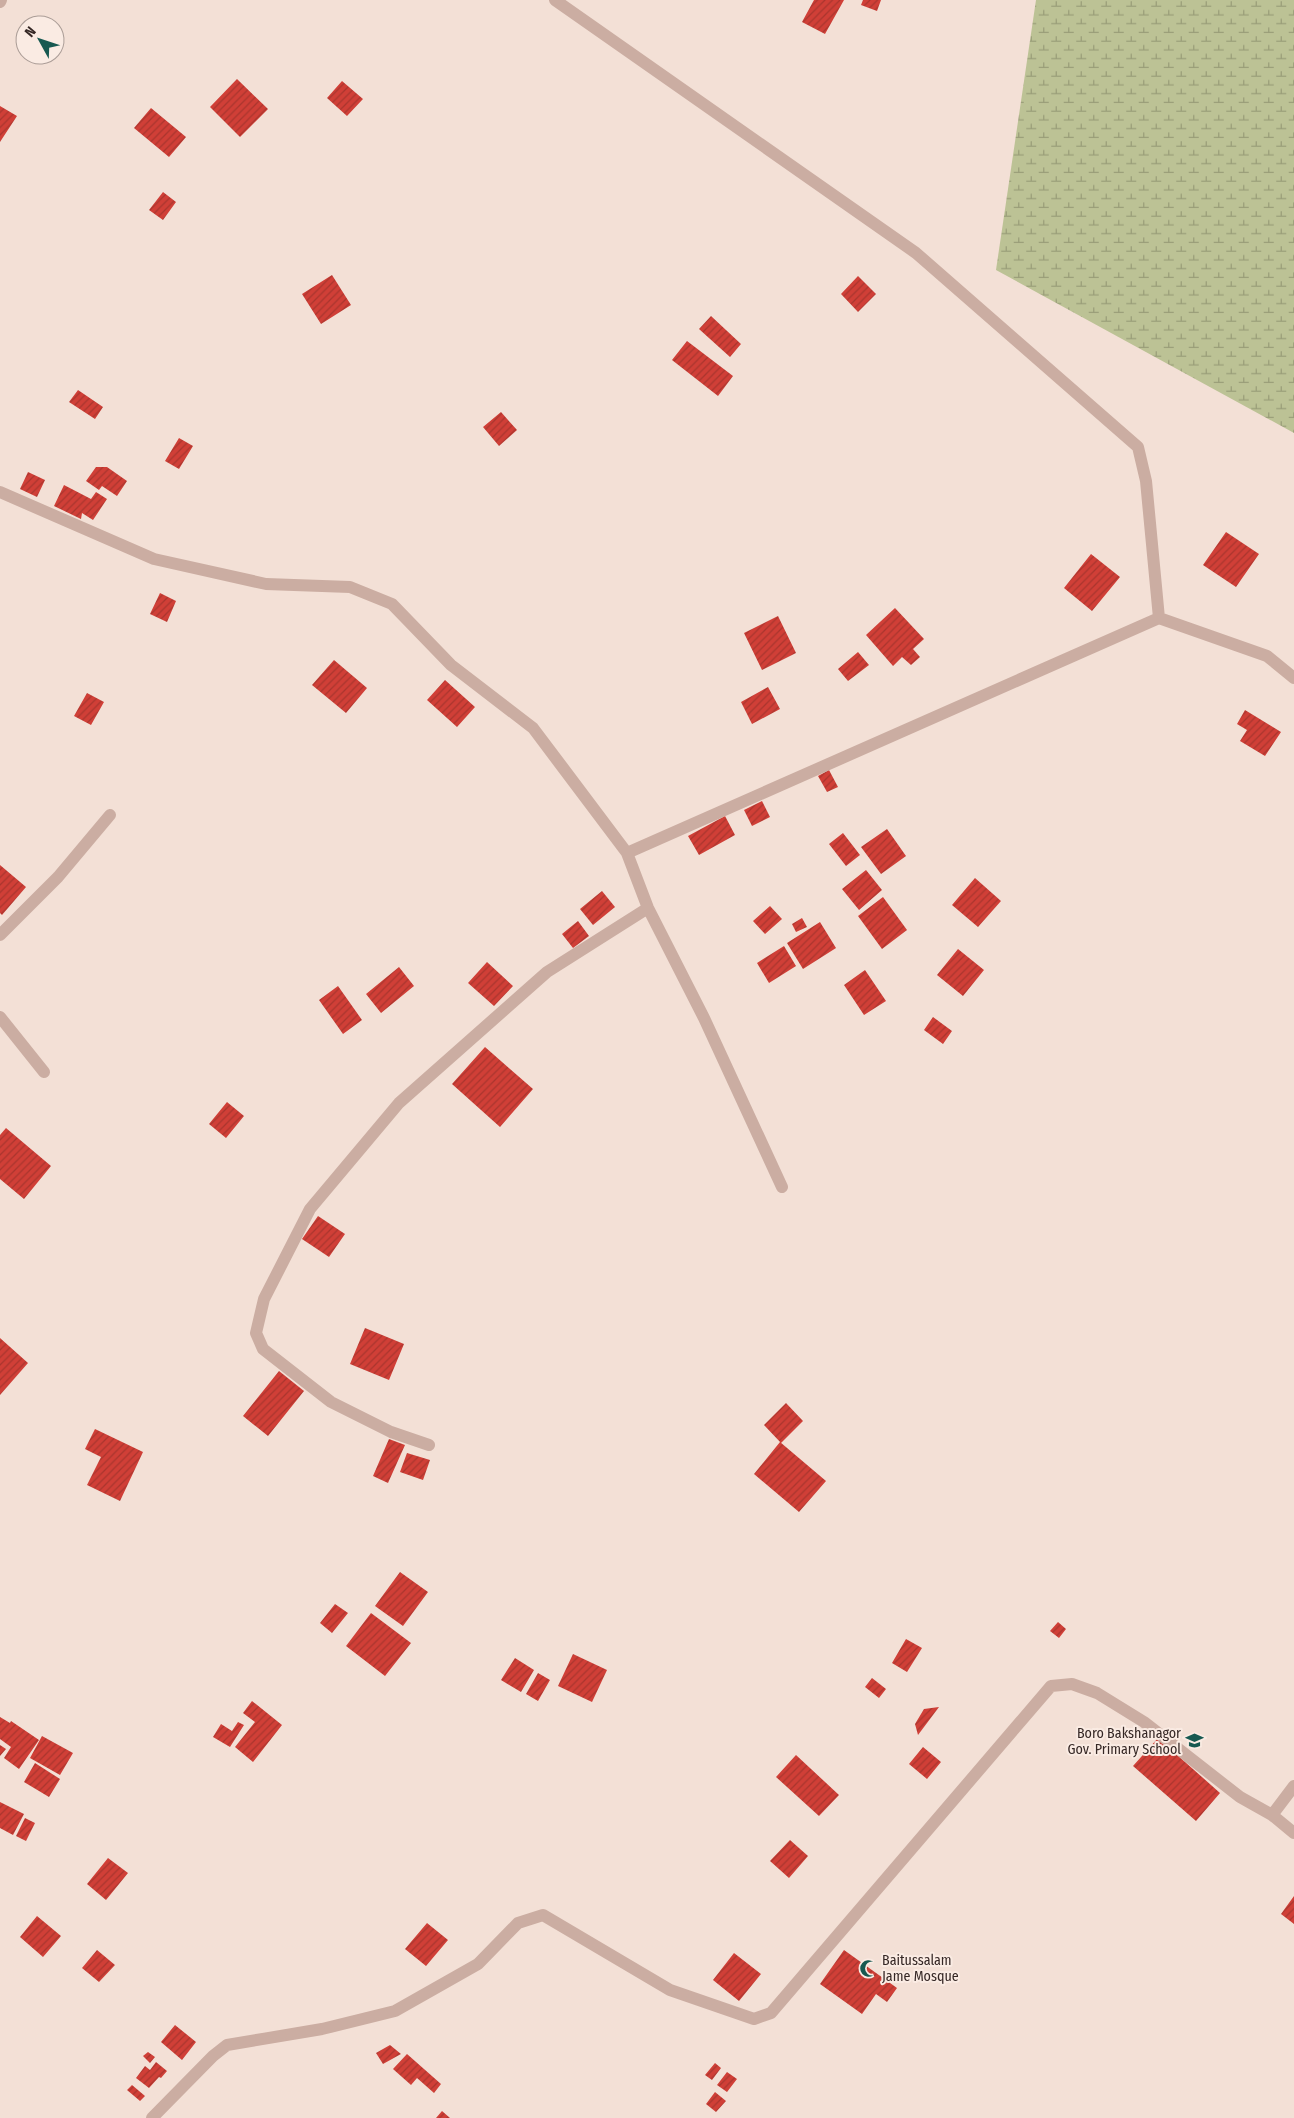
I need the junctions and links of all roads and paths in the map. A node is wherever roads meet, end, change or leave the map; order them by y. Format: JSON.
{"nodes":[{"id":1,"x":555,"y":0,"type":"edge"},
{"id":2,"x":0,"y":492,"type":"edge"},
{"id":3,"x":1159,"y":618,"type":"junction"},
{"id":4,"x":1294,"y":678,"type":"edge"},
{"id":5,"x":110,"y":815,"type":"dead end"},
{"id":6,"x":627,"y":853,"type":"junction"},
{"id":7,"x":648,"y":908,"type":"junction"},
{"id":8,"x":0,"y":935,"type":"edge"},
{"id":9,"x":0,"y":1017,"type":"edge"},
{"id":10,"x":44,"y":1072,"type":"dead end"},
{"id":11,"x":782,"y":1187,"type":"dead end"},
{"id":12,"x":428,"y":1446,"type":"dead end"},
{"id":13,"x":1294,"y":1786,"type":"edge"},
{"id":14,"x":1272,"y":1815,"type":"junction"},
{"id":15,"x":1294,"y":1833,"type":"edge"},
{"id":16,"x":152,"y":2118,"type":"edge"}],
"edges":[{"from":1,"to":3,"type":"street"},
{"from":2,"to":6,"type":"street"},
{"from":3,"to":4,"type":"street"},
{"from":3,"to":6,"type":"street"},
{"from":5,"to":8,"type":"street"},
{"from":6,"to":7,"type":"street"},
{"from":7,"to":11,"type":"street"},
{"from":7,"to":12,"type":"street"},
{"from":9,"to":10,"type":"street"},
{"from":13,"to":14,"type":"street"},
{"from":14,"to":15,"type":"street"},
{"from":14,"to":16,"type":"street"}]}
